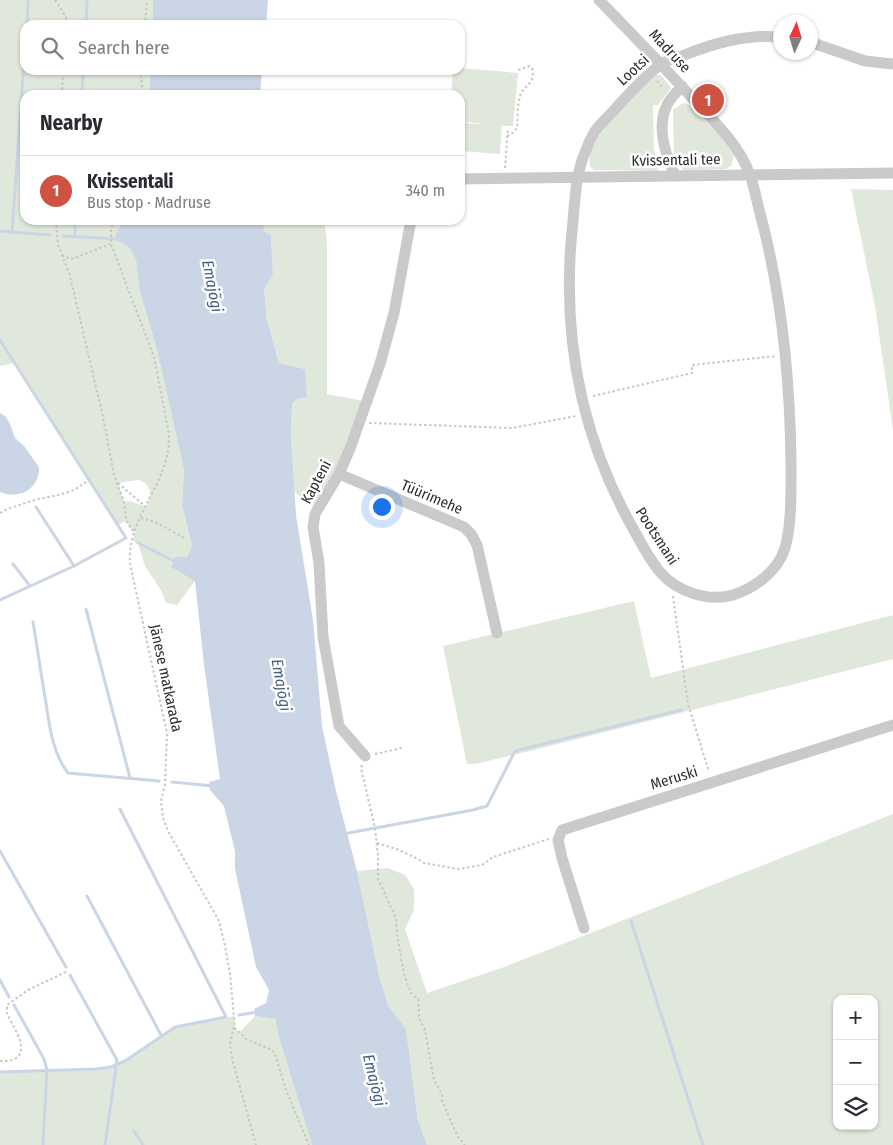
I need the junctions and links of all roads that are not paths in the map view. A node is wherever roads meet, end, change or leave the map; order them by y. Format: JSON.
{"nodes":[{"id":1,"x":599,"y":0,"type":"edge"},
{"id":2,"x":773,"y":37,"type":"edge"},
{"id":3,"x":818,"y":45,"type":"edge"},
{"id":4,"x":662,"y":64,"type":"junction"},
{"id":5,"x":893,"y":64,"type":"edge"},
{"id":6,"x":682,"y":86,"type":"junction"},
{"id":7,"x":893,"y":172,"type":"edge"},
{"id":8,"x":750,"y":174,"type":"junction"},
{"id":9,"x":675,"y":175,"type":"junction"},
{"id":10,"x":578,"y":177,"type":"junction"},
{"id":11,"x":465,"y":179,"type":"edge"},
{"id":12,"x":411,"y":225,"type":"edge"},
{"id":13,"x":339,"y":474,"type":"junction"},
{"id":14,"x":497,"y":633,"type":"dead end"},
{"id":15,"x":893,"y":725,"type":"edge"},
{"id":16,"x":365,"y":756,"type":"road end"},
{"id":17,"x":584,"y":928,"type":"dead end"}],
"edges":[{"from":1,"to":4,"type":"street","name":"Madruse"},
{"from":2,"to":4,"type":"street","name":"Lootsi"},
{"from":3,"to":5,"type":"street"},
{"from":4,"to":6,"type":"street","name":"Madruse"},
{"from":4,"to":10,"type":"street","name":"Lootsi"},
{"from":6,"to":8,"type":"street","name":"Madruse"},
{"from":6,"to":9,"type":"street"},
{"from":7,"to":8,"type":"street","name":"Kvissentali tee"},
{"from":8,"to":9,"type":"street","name":"Kvissentali tee"},
{"from":8,"to":10,"type":"street","name":"Pootsmani"},
{"from":9,"to":10,"type":"street","name":"Kvissentali tee"},
{"from":10,"to":11,"type":"street","name":"Kvissentali tee"},
{"from":12,"to":13,"type":"street","name":"Kapteni"},
{"from":13,"to":14,"type":"street","name":"Tüürimehe"},
{"from":13,"to":16,"type":"street","name":"Kapteni"},
{"from":15,"to":17,"type":"street","name":"Meruski"}]}
